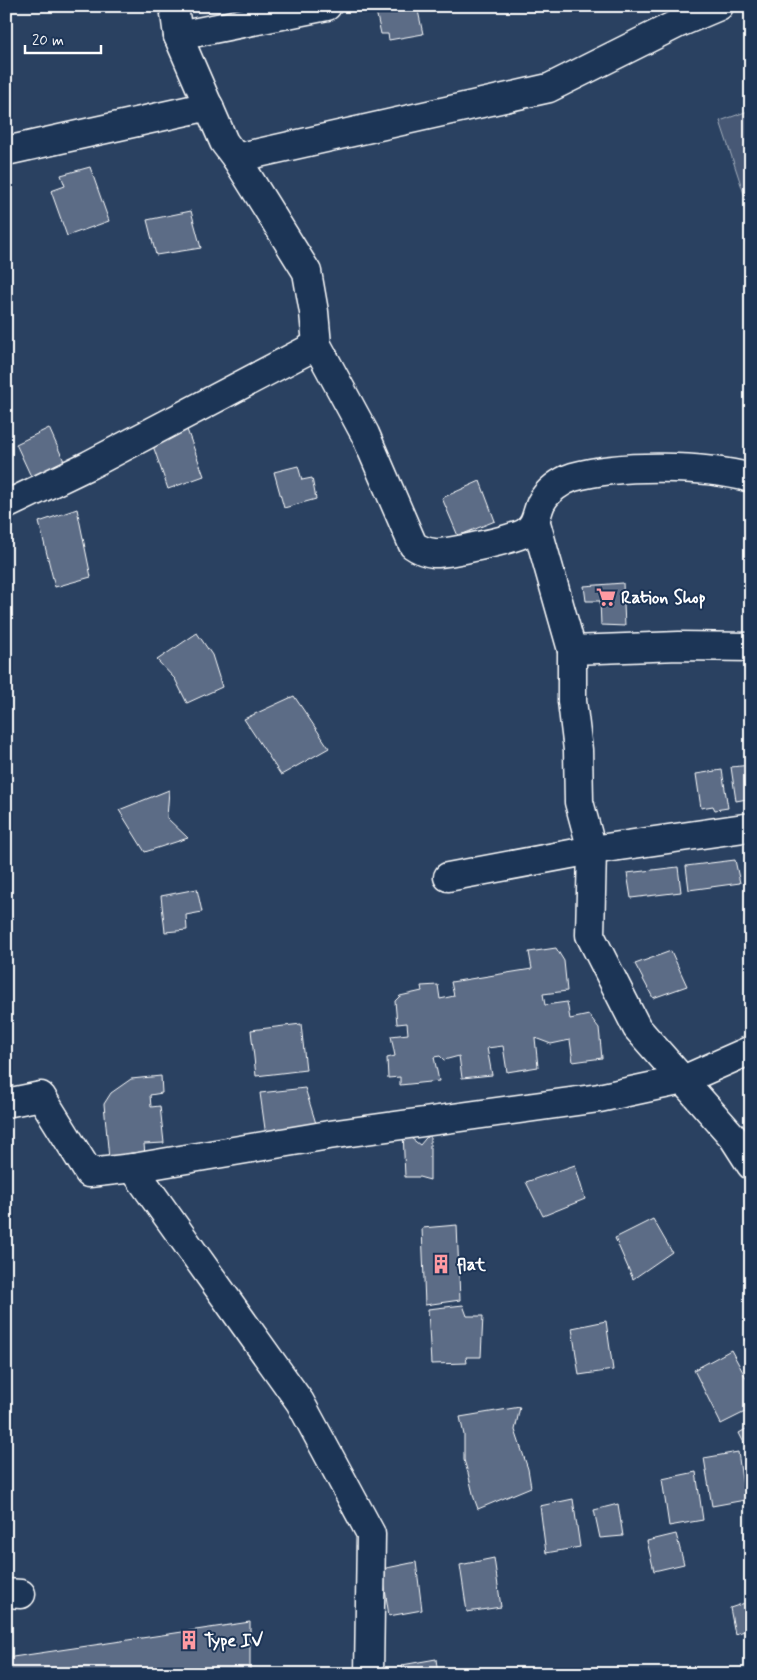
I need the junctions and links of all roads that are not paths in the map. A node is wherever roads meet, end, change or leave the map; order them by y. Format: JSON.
{"nodes":[{"id":1,"x":174,"y":6,"type":"edge"},
{"id":2,"x":327,"y":6,"type":"edge"},
{"id":3,"x":719,"y":6,"type":"edge"},
{"id":4,"x":178,"y":36,"type":"junction"},
{"id":5,"x":209,"y":106,"type":"junction"},
{"id":6,"x":6,"y":151,"type":"edge"},
{"id":7,"x":236,"y":158,"type":"junction"},
{"id":8,"x":317,"y":345,"type":"junction"},
{"id":9,"x":751,"y":478,"type":"edge"},
{"id":10,"x":6,"y":505,"type":"edge"},
{"id":11,"x":536,"y":523,"type":"junction"},
{"id":12,"x":751,"y":648,"type":"edge"},
{"id":13,"x":572,"y":650,"type":"junction"},
{"id":14,"x":751,"y":827,"type":"edge"},
{"id":15,"x":592,"y":850,"type":"junction"},
{"id":16,"x":448,"y":877,"type":"dead end"},
{"id":17,"x":751,"y":1050,"type":"edge"},
{"id":18,"x":683,"y":1080,"type":"junction"},
{"id":19,"x":6,"y":1103,"type":"edge"},
{"id":20,"x":751,"y":1165,"type":"edge"},
{"id":21,"x":134,"y":1168,"type":"junction"},
{"id":22,"x":369,"y":1674,"type":"edge"}],
"edges":[{"from":1,"to":4,"type":"street"},
{"from":2,"to":4,"type":"street"},
{"from":3,"to":7,"type":"street"},
{"from":4,"to":5,"type":"street"},
{"from":5,"to":6,"type":"street"},
{"from":5,"to":7,"type":"street"},
{"from":7,"to":8,"type":"street"},
{"from":8,"to":10,"type":"street"},
{"from":8,"to":11,"type":"street"},
{"from":9,"to":11,"type":"street"},
{"from":11,"to":13,"type":"street"},
{"from":12,"to":13,"type":"street"},
{"from":13,"to":15,"type":"street"},
{"from":14,"to":15,"type":"street"},
{"from":15,"to":16,"type":"street"},
{"from":15,"to":18,"type":"street"},
{"from":17,"to":18,"type":"street"},
{"from":18,"to":20,"type":"street"},
{"from":18,"to":21,"type":"street"},
{"from":19,"to":21,"type":"street"},
{"from":21,"to":22,"type":"street"}]}
